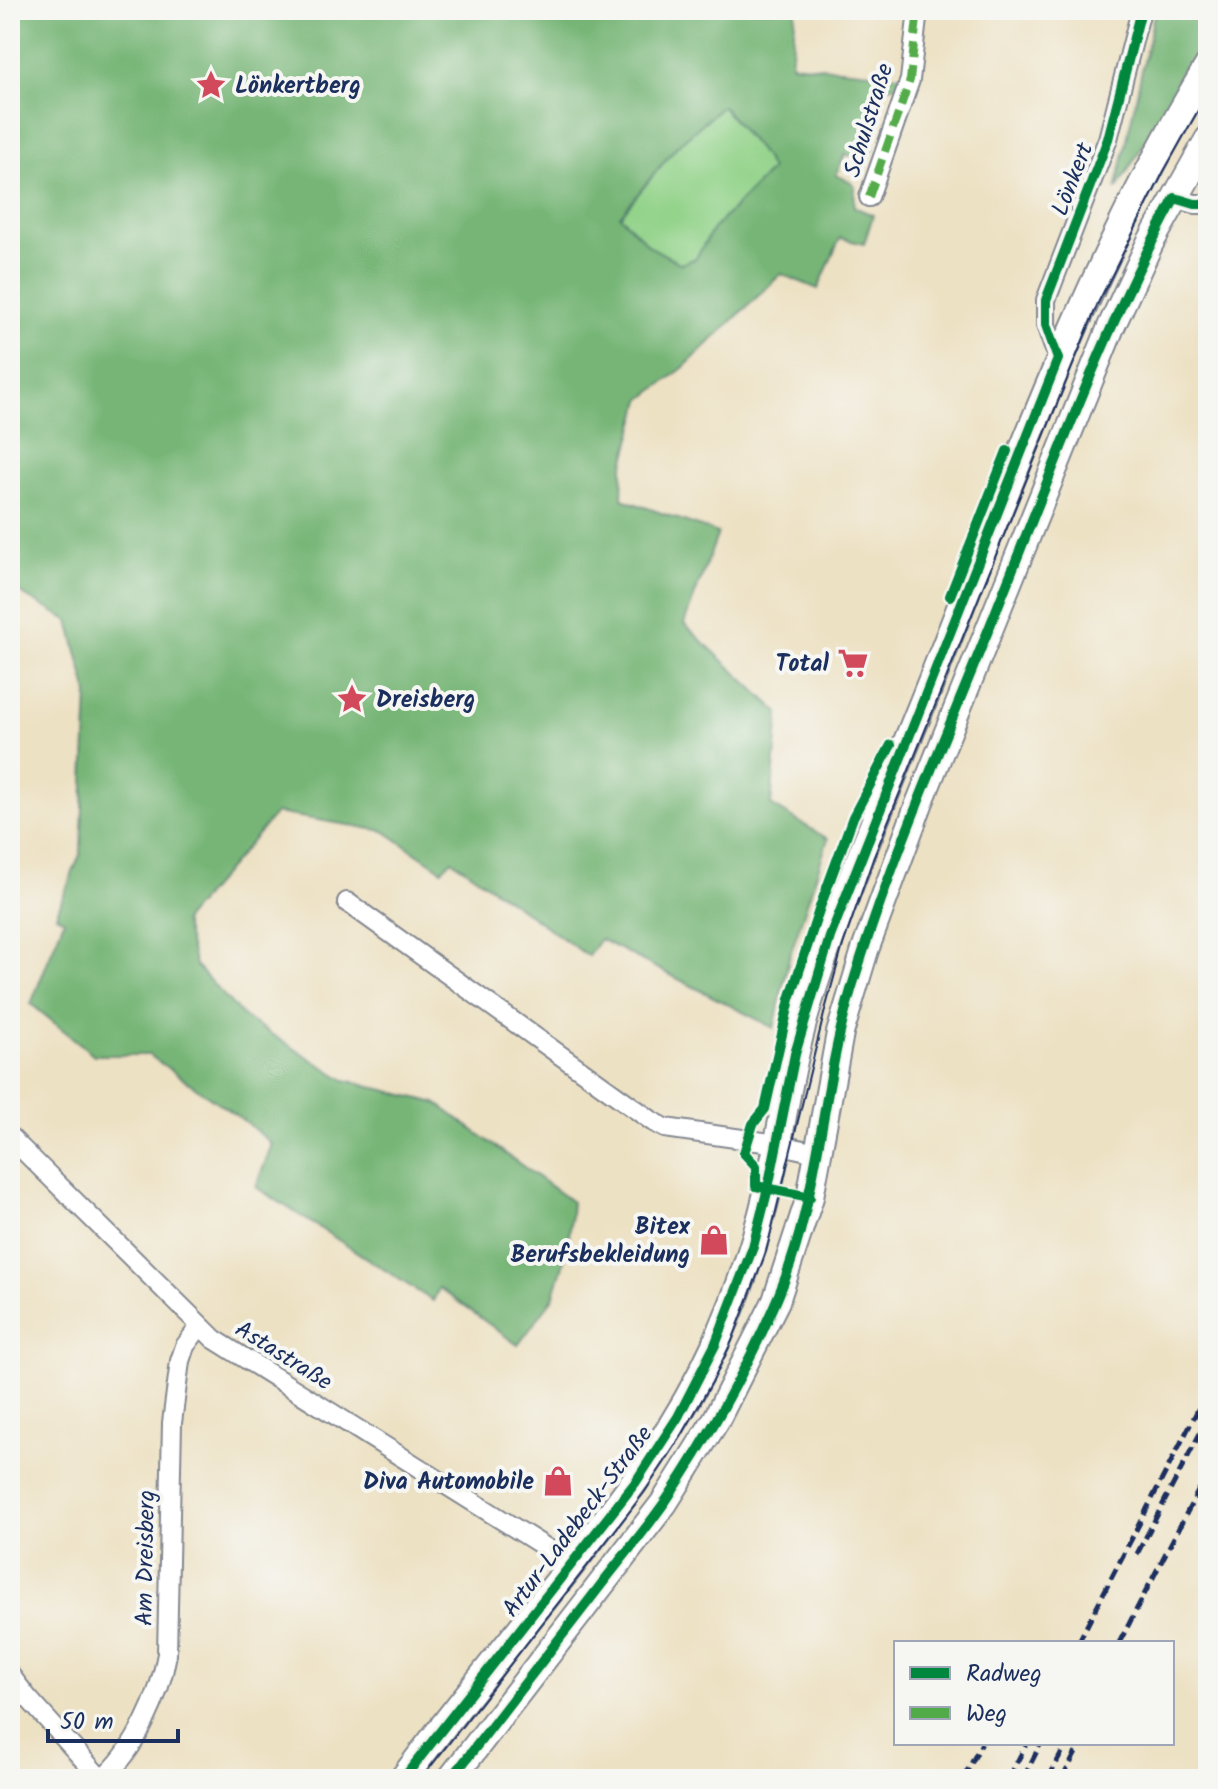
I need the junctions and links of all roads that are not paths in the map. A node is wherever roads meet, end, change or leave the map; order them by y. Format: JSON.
{"nodes":[{"id":1,"x":918,"y":10,"type":"edge"},
{"id":2,"x":1141,"y":10,"type":"edge"},
{"id":3,"x":1208,"y":66,"type":"edge"},
{"id":4,"x":1208,"y":140,"type":"edge"},
{"id":5,"x":869,"y":197,"type":"dead end"},
{"id":6,"x":1175,"y":198,"type":"junction"},
{"id":7,"x":1208,"y":204,"type":"edge"},
{"id":8,"x":1058,"y":359,"type":"junction"},
{"id":9,"x":347,"y":902,"type":"dead end"},
{"id":10,"x":10,"y":1137,"type":"edge"},
{"id":11,"x":777,"y":1144,"type":"junction"},
{"id":12,"x":816,"y":1153,"type":"junction"},
{"id":13,"x":200,"y":1326,"type":"junction"},
{"id":14,"x":572,"y":1564,"type":"junction"},
{"id":15,"x":10,"y":1675,"type":"edge"},
{"id":16,"x":102,"y":1779,"type":"edge"},
{"id":17,"x":403,"y":1779,"type":"edge"},
{"id":18,"x":451,"y":1779,"type":"edge"}],
"edges":[{"from":1,"to":5,"type":"street","name":"Schulstraße"},
{"from":2,"to":8,"type":"street","name":"Lönkert"},
{"from":3,"to":8,"type":"street","name":"Artur-Ladebeck-Straße"},
{"from":4,"to":6,"type":"street"},
{"from":6,"to":7,"type":"street"},
{"from":6,"to":12,"type":"street"},
{"from":8,"to":11,"type":"street","name":"Artur-Ladebeck-Straße"},
{"from":9,"to":11,"type":"street"},
{"from":10,"to":13,"type":"street","name":"Astastraße"},
{"from":11,"to":12,"type":"street"},
{"from":11,"to":14,"type":"street","name":"Artur-Ladebeck-Straße"},
{"from":12,"to":18,"type":"street"},
{"from":13,"to":14,"type":"street","name":"Astastraße"},
{"from":13,"to":16,"type":"street","name":"Am Dreisberg"},
{"from":14,"to":17,"type":"street","name":"Artur-Ladebeck-Straße"},
{"from":15,"to":16,"type":"street"}]}
